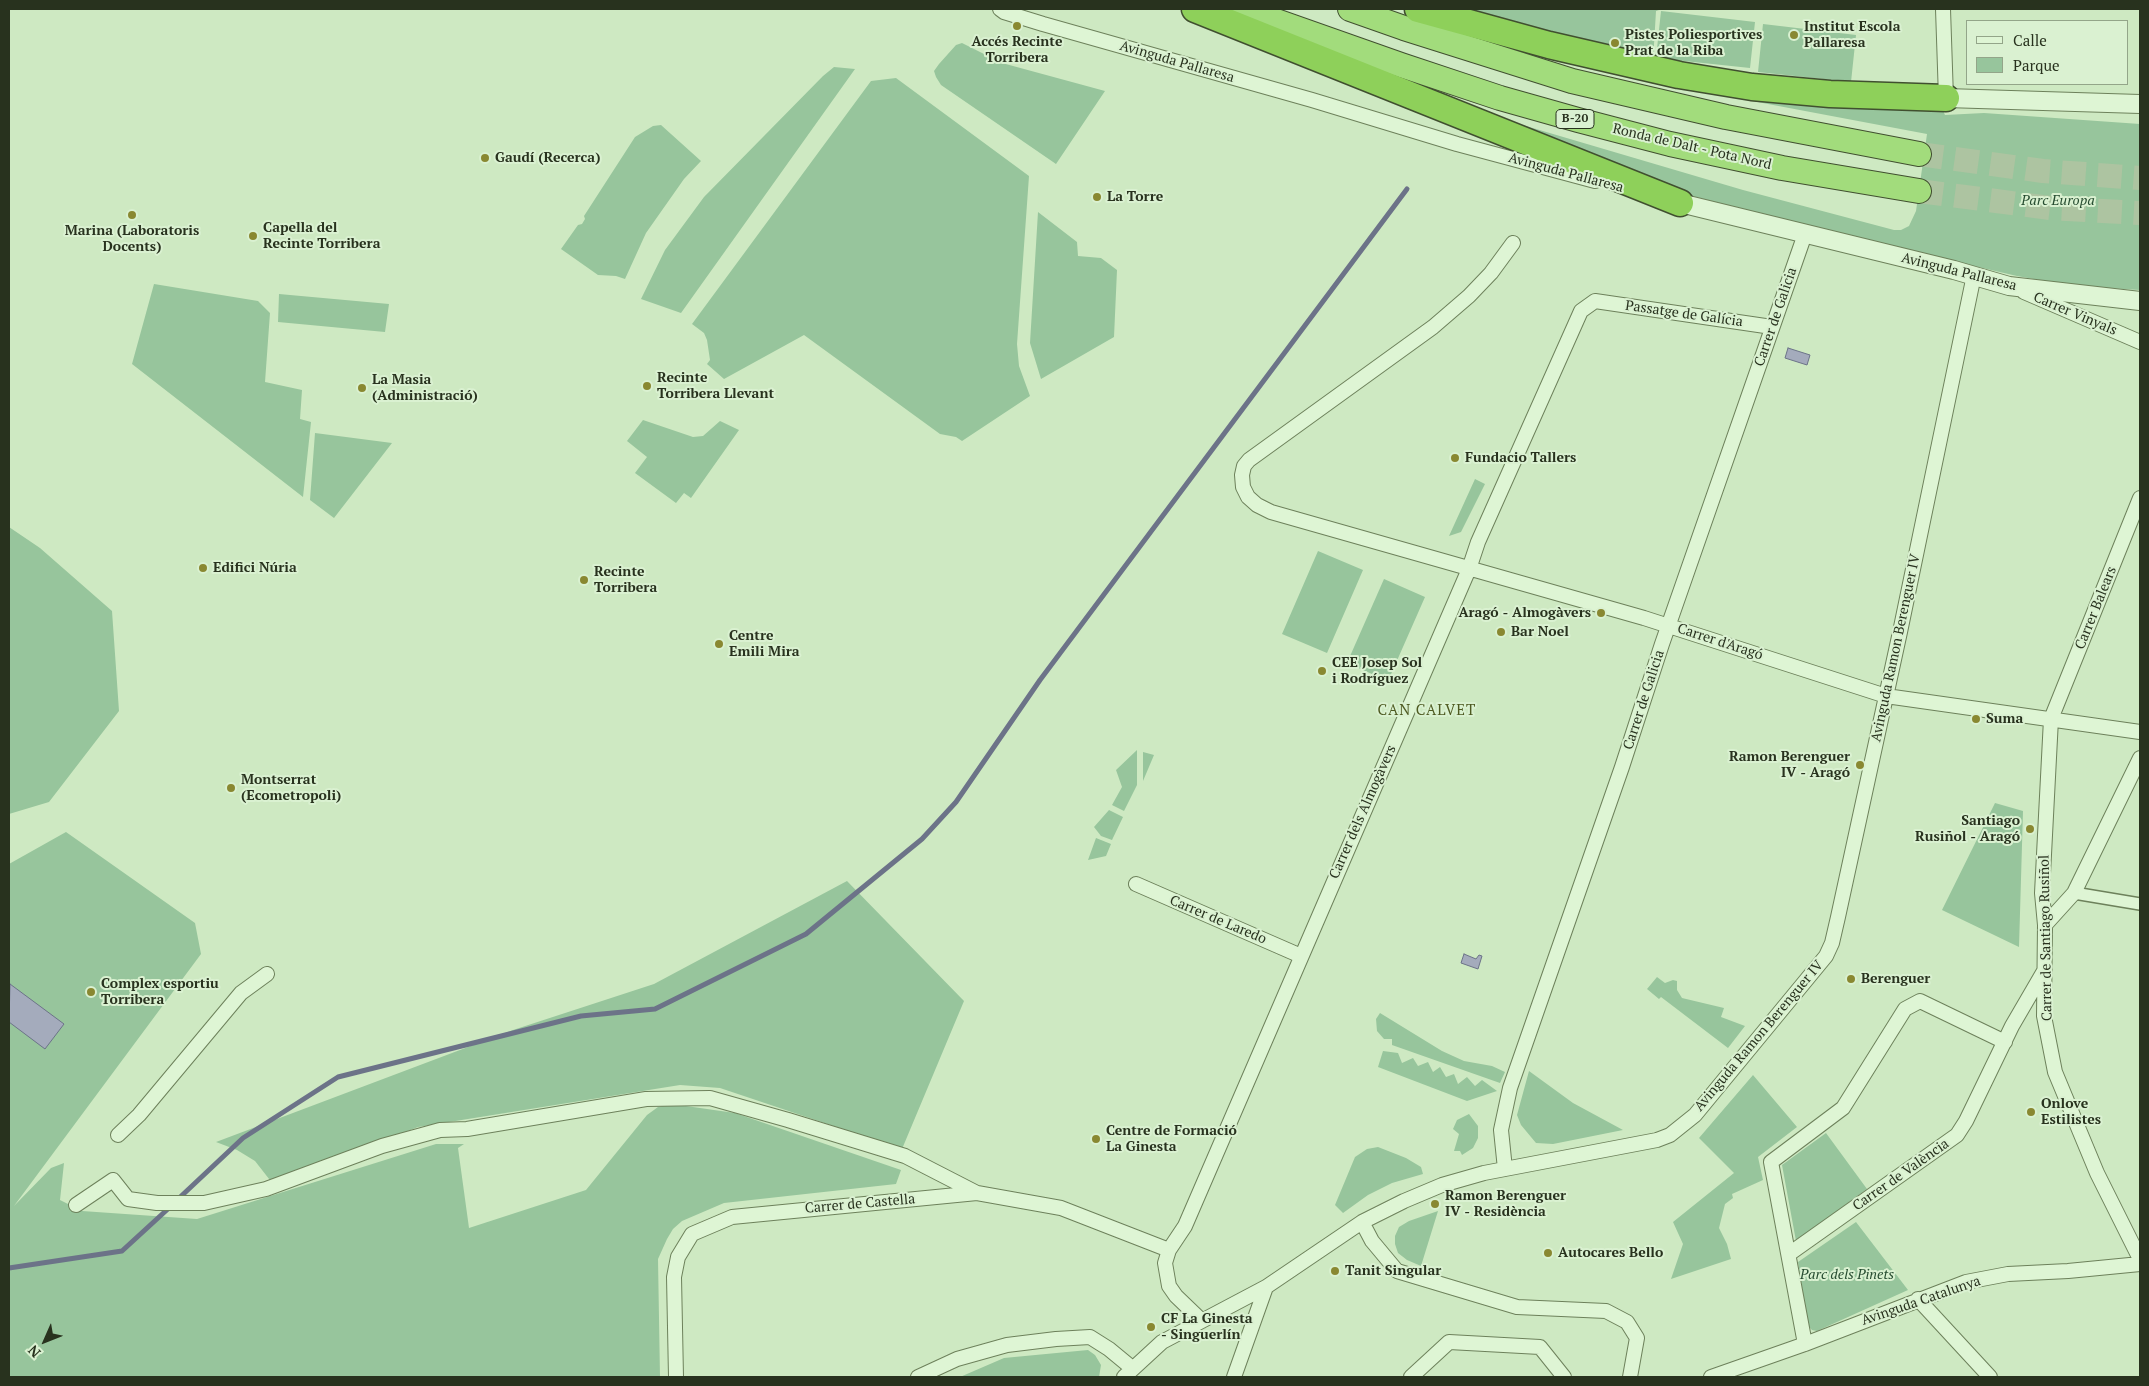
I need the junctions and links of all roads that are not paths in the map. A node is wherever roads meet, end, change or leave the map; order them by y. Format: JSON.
{"nodes":[{"id":1,"x":1000,"y":9,"type":"edge"},
{"id":2,"x":1194,"y":9,"type":"edge"},
{"id":3,"x":1242,"y":9,"type":"edge"},
{"id":4,"x":1350,"y":9,"type":"edge"},
{"id":5,"x":1418,"y":9,"type":"edge"},
{"id":6,"x":1943,"y":9,"type":"edge"},
{"id":7,"x":1946,"y":98,"type":"junction"},
{"id":8,"x":2140,"y":104,"type":"edge"},
{"id":9,"x":1920,"y":154,"type":"tunnel mouth"},
{"id":10,"x":1919,"y":191,"type":"tunnel mouth"},
{"id":11,"x":1680,"y":204,"type":"junction"},
{"id":12,"x":1805,"y":234,"type":"junction"},
{"id":13,"x":1513,"y":243,"type":"dead end"},
{"id":14,"x":1974,"y":276,"type":"junction"},
{"id":15,"x":2009,"y":286,"type":"junction"},
{"id":16,"x":2140,"y":300,"type":"edge"},
{"id":17,"x":1595,"y":301,"type":"joint"},
{"id":18,"x":1772,"y":327,"type":"junction"},
{"id":19,"x":2140,"y":342,"type":"edge"},
{"id":20,"x":2140,"y":498,"type":"edge"},
{"id":21,"x":1469,"y":568,"type":"junction"},
{"id":22,"x":1668,"y":626,"type":"junction"},
{"id":23,"x":1886,"y":696,"type":"junction"},
{"id":24,"x":2052,"y":719,"type":"junction"},
{"id":25,"x":2140,"y":732,"type":"edge"},
{"id":26,"x":2140,"y":758,"type":"edge"},
{"id":27,"x":1136,"y":884,"type":"dead end"},
{"id":28,"x":2074,"y":893,"type":"junction"},
{"id":29,"x":2140,"y":904,"type":"edge"},
{"id":30,"x":2046,"y":925,"type":"junction"},
{"id":31,"x":1301,"y":956,"type":"junction"},
{"id":32,"x":2045,"y":970,"type":"junction"},
{"id":33,"x":267,"y":974,"type":"dead end"},
{"id":34,"x":2005,"y":1042,"type":"junction"},
{"id":35,"x":118,"y":1135,"type":"dead end"},
{"id":36,"x":1505,"y":1169,"type":"junction"},
{"id":37,"x":977,"y":1193,"type":"junction"},
{"id":38,"x":76,"y":1204,"type":"dead end"},
{"id":39,"x":1362,"y":1222,"type":"junction"},
{"id":40,"x":1169,"y":1250,"type":"junction"},
{"id":41,"x":1789,"y":1254,"type":"junction"},
{"id":42,"x":2140,"y":1259,"type":"edge"},
{"id":43,"x":2140,"y":1264,"type":"edge"},
{"id":44,"x":1266,"y":1287,"type":"junction"},
{"id":45,"x":1918,"y":1299,"type":"junction"},
{"id":46,"x":1202,"y":1321,"type":"junction"},
{"id":47,"x":1804,"y":1344,"type":"junction"},
{"id":48,"x":1128,"y":1373,"type":"edge"},
{"id":49,"x":676,"y":1377,"type":"edge"},
{"id":50,"x":918,"y":1377,"type":"edge"},
{"id":51,"x":1234,"y":1377,"type":"edge"},
{"id":52,"x":1411,"y":1377,"type":"edge"},
{"id":53,"x":1564,"y":1377,"type":"edge"},
{"id":54,"x":1630,"y":1377,"type":"edge"},
{"id":55,"x":1711,"y":1377,"type":"edge"},
{"id":56,"x":1990,"y":1377,"type":"edge"}],
"edges":[{"from":1,"to":11,"type":"street","name":"Avinguda Pallaresa"},
{"from":2,"to":11,"type":"highway"},
{"from":3,"to":10,"type":"highway","name":"Ronda de Dalt - Pota Nord","number":"B-20"},
{"from":4,"to":9,"type":"highway"},
{"from":5,"to":7,"type":"highway"},
{"from":6,"to":7,"type":"street"},
{"from":7,"to":8,"type":"street"},
{"from":11,"to":12,"type":"street","name":"Avinguda Pallaresa"},
{"from":12,"to":14,"type":"street","name":"Avinguda Pallaresa"},
{"from":12,"to":18,"type":"street","name":"Carrer de Galicia"},
{"from":13,"to":21,"type":"street","name":"Carrer d'Aragó"},
{"from":14,"to":15,"type":"street","name":"Avinguda Pallaresa"},
{"from":14,"to":23,"type":"street","name":"Avinguda Ramon Berenguer IV"},
{"from":15,"to":16,"type":"street","name":"Avinguda Pallaresa"},
{"from":15,"to":19,"type":"street","name":"Carrer Vinyals"},
{"from":17,"to":18,"type":"street","name":"Passatge de Galícia"},
{"from":17,"to":21,"type":"street","name":"Carrer dels Almogàvers"},
{"from":18,"to":22,"type":"street","name":"Carrer de Galicia"},
{"from":20,"to":24,"type":"street","name":"Carrer Balears"},
{"from":21,"to":22,"type":"street","name":"Carrer d'Aragó"},
{"from":21,"to":31,"type":"street","name":"Carrer dels Almogàvers"},
{"from":22,"to":23,"type":"street","name":"Carrer d'Aragó"},
{"from":22,"to":36,"type":"street","name":"Carrer de Galicia"},
{"from":23,"to":24,"type":"street","name":"Carrer d'Aragó"},
{"from":23,"to":36,"type":"street","name":"Avinguda Ramon Berenguer IV"},
{"from":24,"to":25,"type":"street","name":"Carrer d'Aragó"},
{"from":24,"to":30,"type":"street","name":"Carrer de Santiago Rusiñol"},
{"from":26,"to":28,"type":"street"},
{"from":27,"to":31,"type":"street","name":"Carrer de Laredo"},
{"from":28,"to":29,"type":"street"},
{"from":28,"to":30,"type":"street"},
{"from":30,"to":32,"type":"street","name":"Carrer de Santiago Rusiñol"},
{"from":31,"to":40,"type":"street","name":"Carrer dels Almogàvers"},
{"from":32,"to":34,"type":"street","name":"Carrer de València"},
{"from":32,"to":42,"type":"street","name":"Carrer de Santiago Rusiñol"},
{"from":33,"to":35,"type":"street"},
{"from":34,"to":41,"type":"street","name":"Carrer de València"},
{"from":34,"to":41,"type":"street"},
{"from":36,"to":39,"type":"street","name":"Avinguda Ramon Berenguer IV"},
{"from":37,"to":38,"type":"street"},
{"from":37,"to":40,"type":"street","name":"Carrer de Castella"},
{"from":37,"to":49,"type":"street","name":"Carrer de Castella"},
{"from":39,"to":44,"type":"street","name":"Avinguda Ramon Berenguer IV"},
{"from":39,"to":54,"type":"street"},
{"from":40,"to":46,"type":"street","name":"Carrer dels Almogàvers"},
{"from":41,"to":47,"type":"street"},
{"from":43,"to":45,"type":"street","name":"Avinguda Catalunya"},
{"from":44,"to":46,"type":"street","name":"Avinguda Ramon Berenguer IV"},
{"from":44,"to":51,"type":"street"},
{"from":45,"to":47,"type":"street","name":"Avinguda Catalunya"},
{"from":45,"to":56,"type":"street"},
{"from":46,"to":48,"type":"street","name":"Avinguda Ramon Berenguer IV"},
{"from":47,"to":55,"type":"street","name":"Avinguda Catalunya"},
{"from":48,"to":50,"type":"street"},
{"from":52,"to":53,"type":"street"}]}
